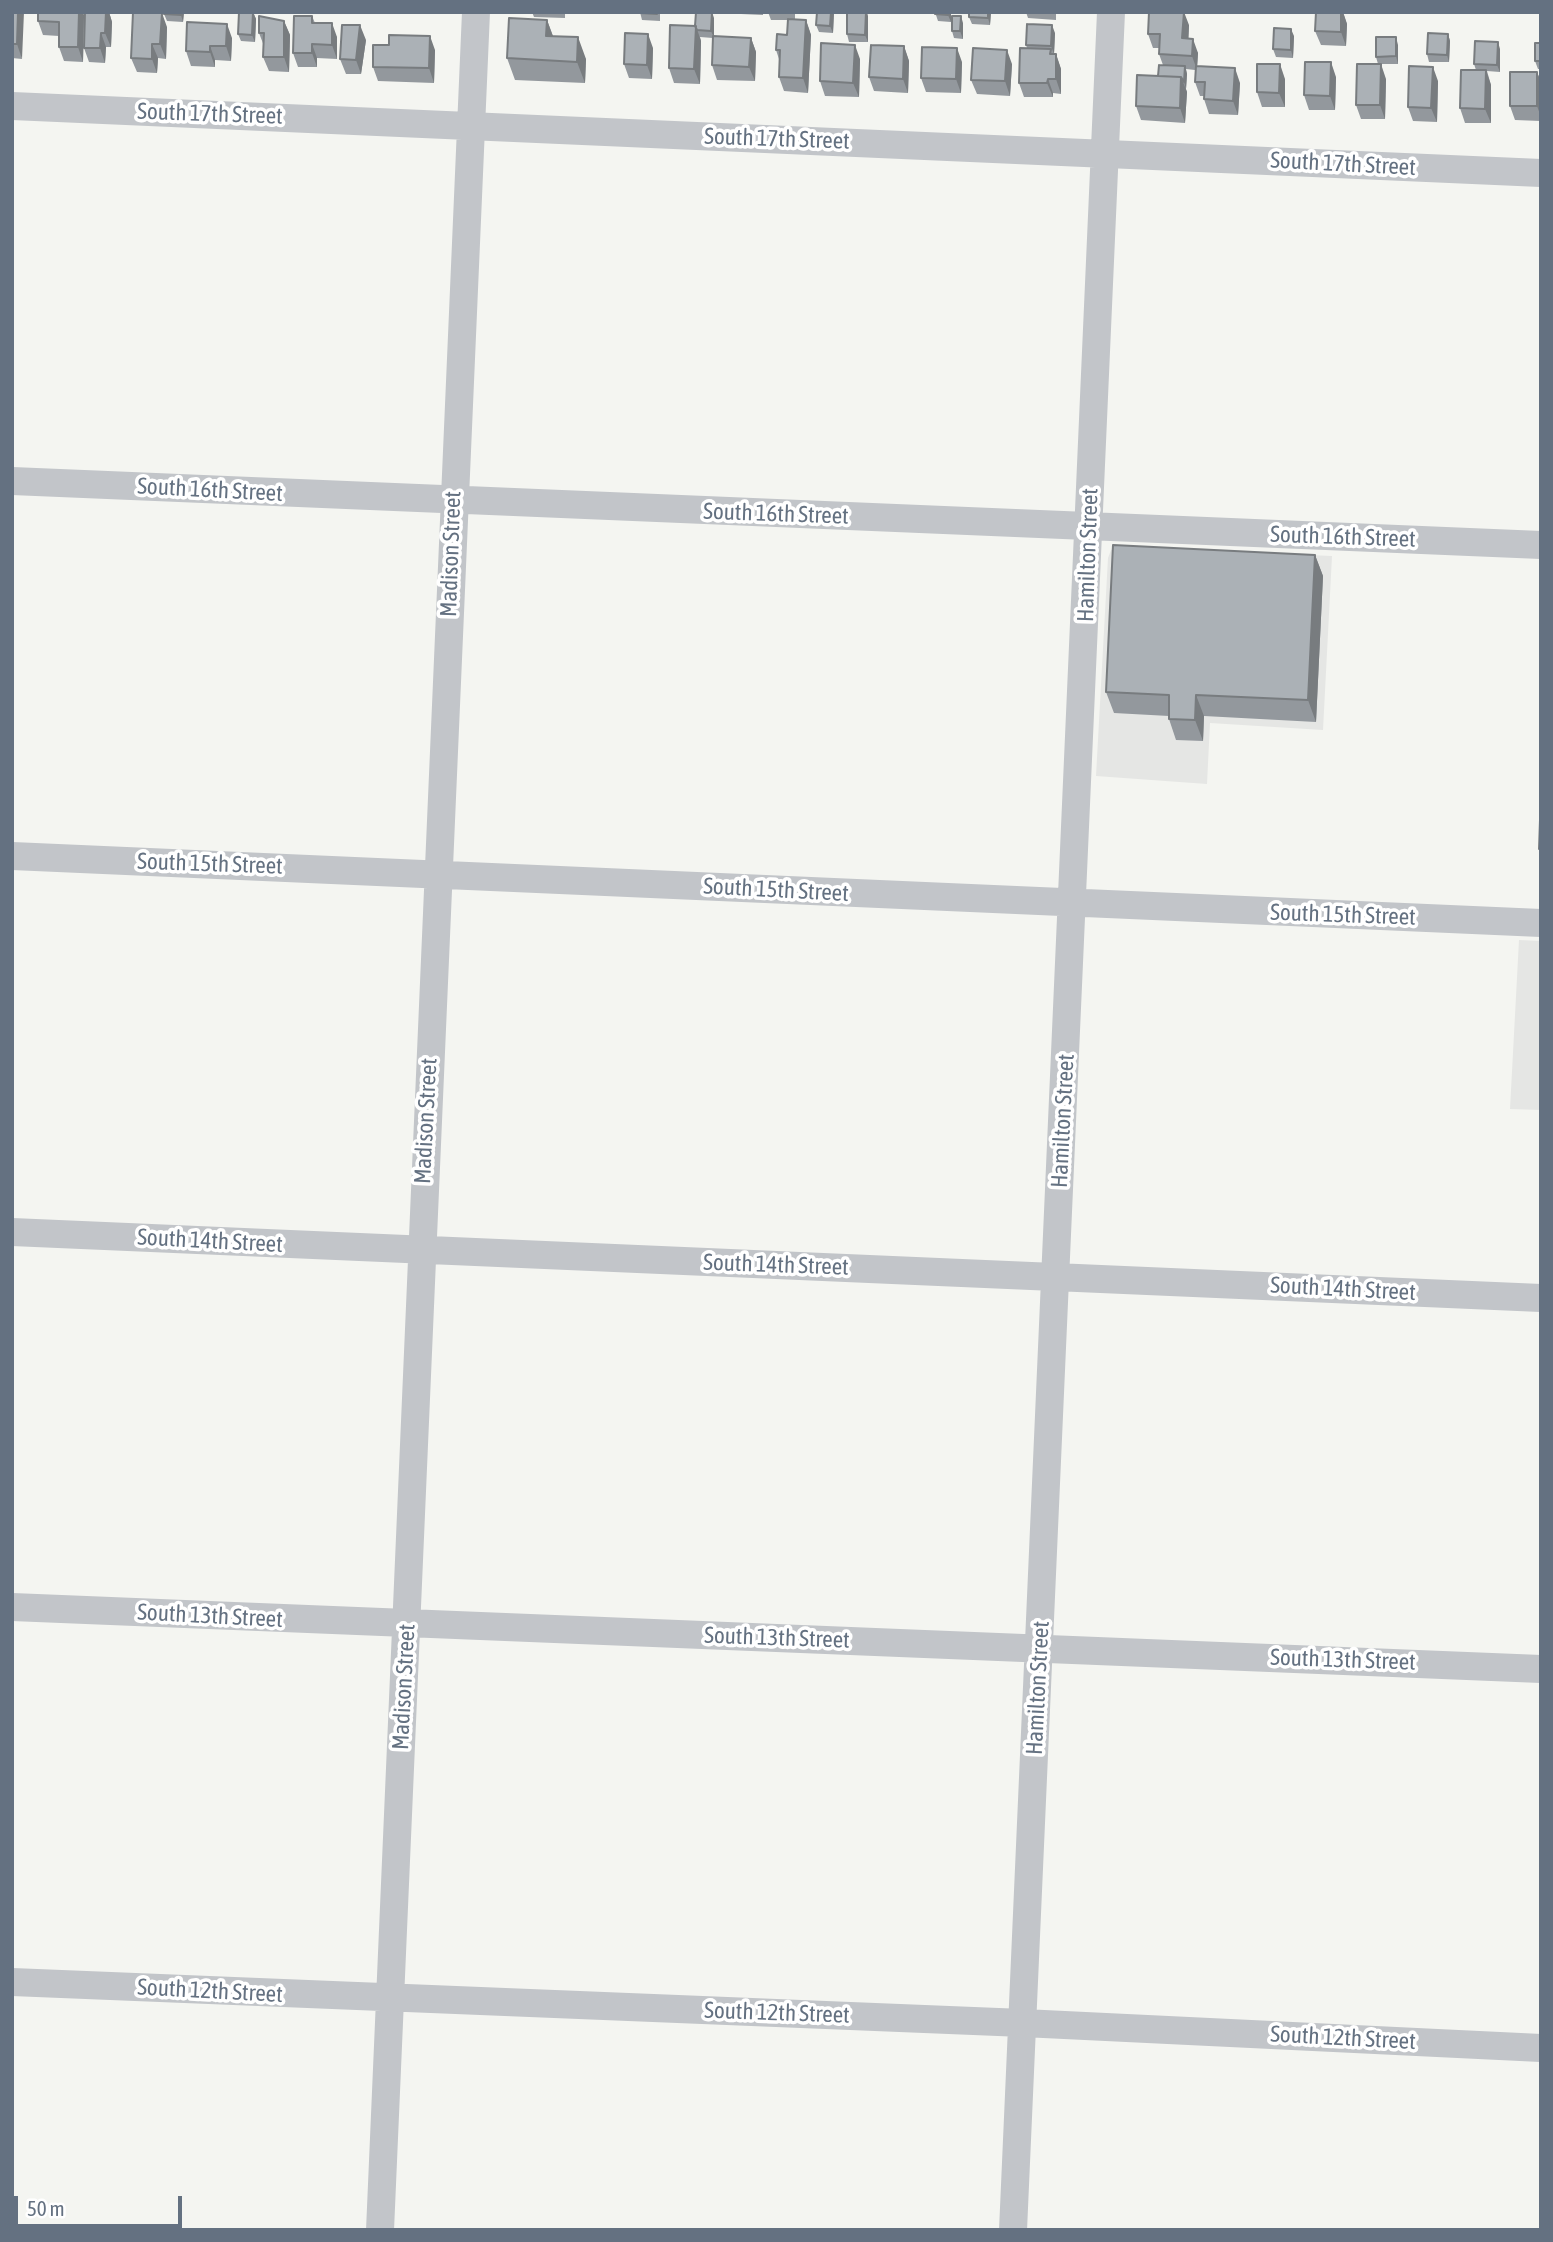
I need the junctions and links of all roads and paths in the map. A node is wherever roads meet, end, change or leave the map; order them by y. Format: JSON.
{"nodes":[{"id":1,"x":476,"y":12,"type":"edge"},
{"id":2,"x":1111,"y":12,"type":"edge"},
{"id":3,"x":12,"y":106,"type":"edge"},
{"id":4,"x":470,"y":126,"type":"junction"},
{"id":5,"x":1104,"y":153,"type":"junction"},
{"id":6,"x":1541,"y":173,"type":"edge"},
{"id":7,"x":12,"y":481,"type":"edge"},
{"id":8,"x":453,"y":501,"type":"junction"},
{"id":9,"x":1089,"y":526,"type":"junction"},
{"id":10,"x":1541,"y":545,"type":"edge"},
{"id":11,"x":12,"y":856,"type":"edge"},
{"id":12,"x":438,"y":873,"type":"junction"},
{"id":13,"x":1073,"y":905,"type":"junction"},
{"id":14,"x":1541,"y":923,"type":"edge"},
{"id":15,"x":12,"y":1232,"type":"edge"},
{"id":16,"x":422,"y":1250,"type":"junction"},
{"id":17,"x":1056,"y":1276,"type":"junction"},
{"id":18,"x":1541,"y":1298,"type":"edge"},
{"id":19,"x":12,"y":1607,"type":"edge"},
{"id":20,"x":407,"y":1625,"type":"junction"},
{"id":21,"x":1041,"y":1647,"type":"junction"},
{"id":22,"x":1541,"y":1669,"type":"edge"},
{"id":23,"x":12,"y":1982,"type":"edge"},
{"id":24,"x":389,"y":1999,"type":"junction"},
{"id":25,"x":1023,"y":2023,"type":"junction"},
{"id":26,"x":1541,"y":2048,"type":"edge"},
{"id":27,"x":380,"y":2230,"type":"edge"},
{"id":28,"x":1013,"y":2230,"type":"edge"}],
"edges":[{"from":1,"to":4,"type":"street","name":"Madison Street"},
{"from":2,"to":5,"type":"street","name":"Hamilton Street"},
{"from":3,"to":4,"type":"street","name":"South 17th Street"},
{"from":4,"to":5,"type":"street","name":"South 17th Street"},
{"from":4,"to":8,"type":"street","name":"Madison Street"},
{"from":5,"to":6,"type":"street","name":"South 17th Street"},
{"from":5,"to":9,"type":"street","name":"Hamilton Street"},
{"from":7,"to":8,"type":"street","name":"South 16th Street"},
{"from":8,"to":9,"type":"street","name":"South 16th Street"},
{"from":8,"to":12,"type":"street","name":"Madison Street"},
{"from":9,"to":10,"type":"street","name":"South 16th Street"},
{"from":9,"to":13,"type":"street","name":"Hamilton Street"},
{"from":11,"to":12,"type":"street","name":"South 15th Street"},
{"from":12,"to":13,"type":"street","name":"South 15th Street"},
{"from":12,"to":16,"type":"street","name":"Madison Street"},
{"from":13,"to":14,"type":"street","name":"South 15th Street"},
{"from":13,"to":17,"type":"street","name":"Hamilton Street"},
{"from":15,"to":16,"type":"street","name":"South 14th Street"},
{"from":16,"to":17,"type":"street","name":"South 14th Street"},
{"from":16,"to":20,"type":"street","name":"Madison Street"},
{"from":17,"to":18,"type":"street","name":"South 14th Street"},
{"from":17,"to":21,"type":"street","name":"Hamilton Street"},
{"from":19,"to":20,"type":"street","name":"South 13th Street"},
{"from":20,"to":21,"type":"street","name":"South 13th Street"},
{"from":20,"to":24,"type":"street","name":"Madison Street"},
{"from":21,"to":22,"type":"street","name":"South 13th Street"},
{"from":21,"to":25,"type":"street","name":"Hamilton Street"},
{"from":23,"to":24,"type":"street","name":"South 12th Street"},
{"from":24,"to":25,"type":"street","name":"South 12th Street"},
{"from":24,"to":27,"type":"street","name":"Madison Street"},
{"from":25,"to":26,"type":"street","name":"South 12th Street"},
{"from":25,"to":28,"type":"street","name":"Hamilton Street"}]}
